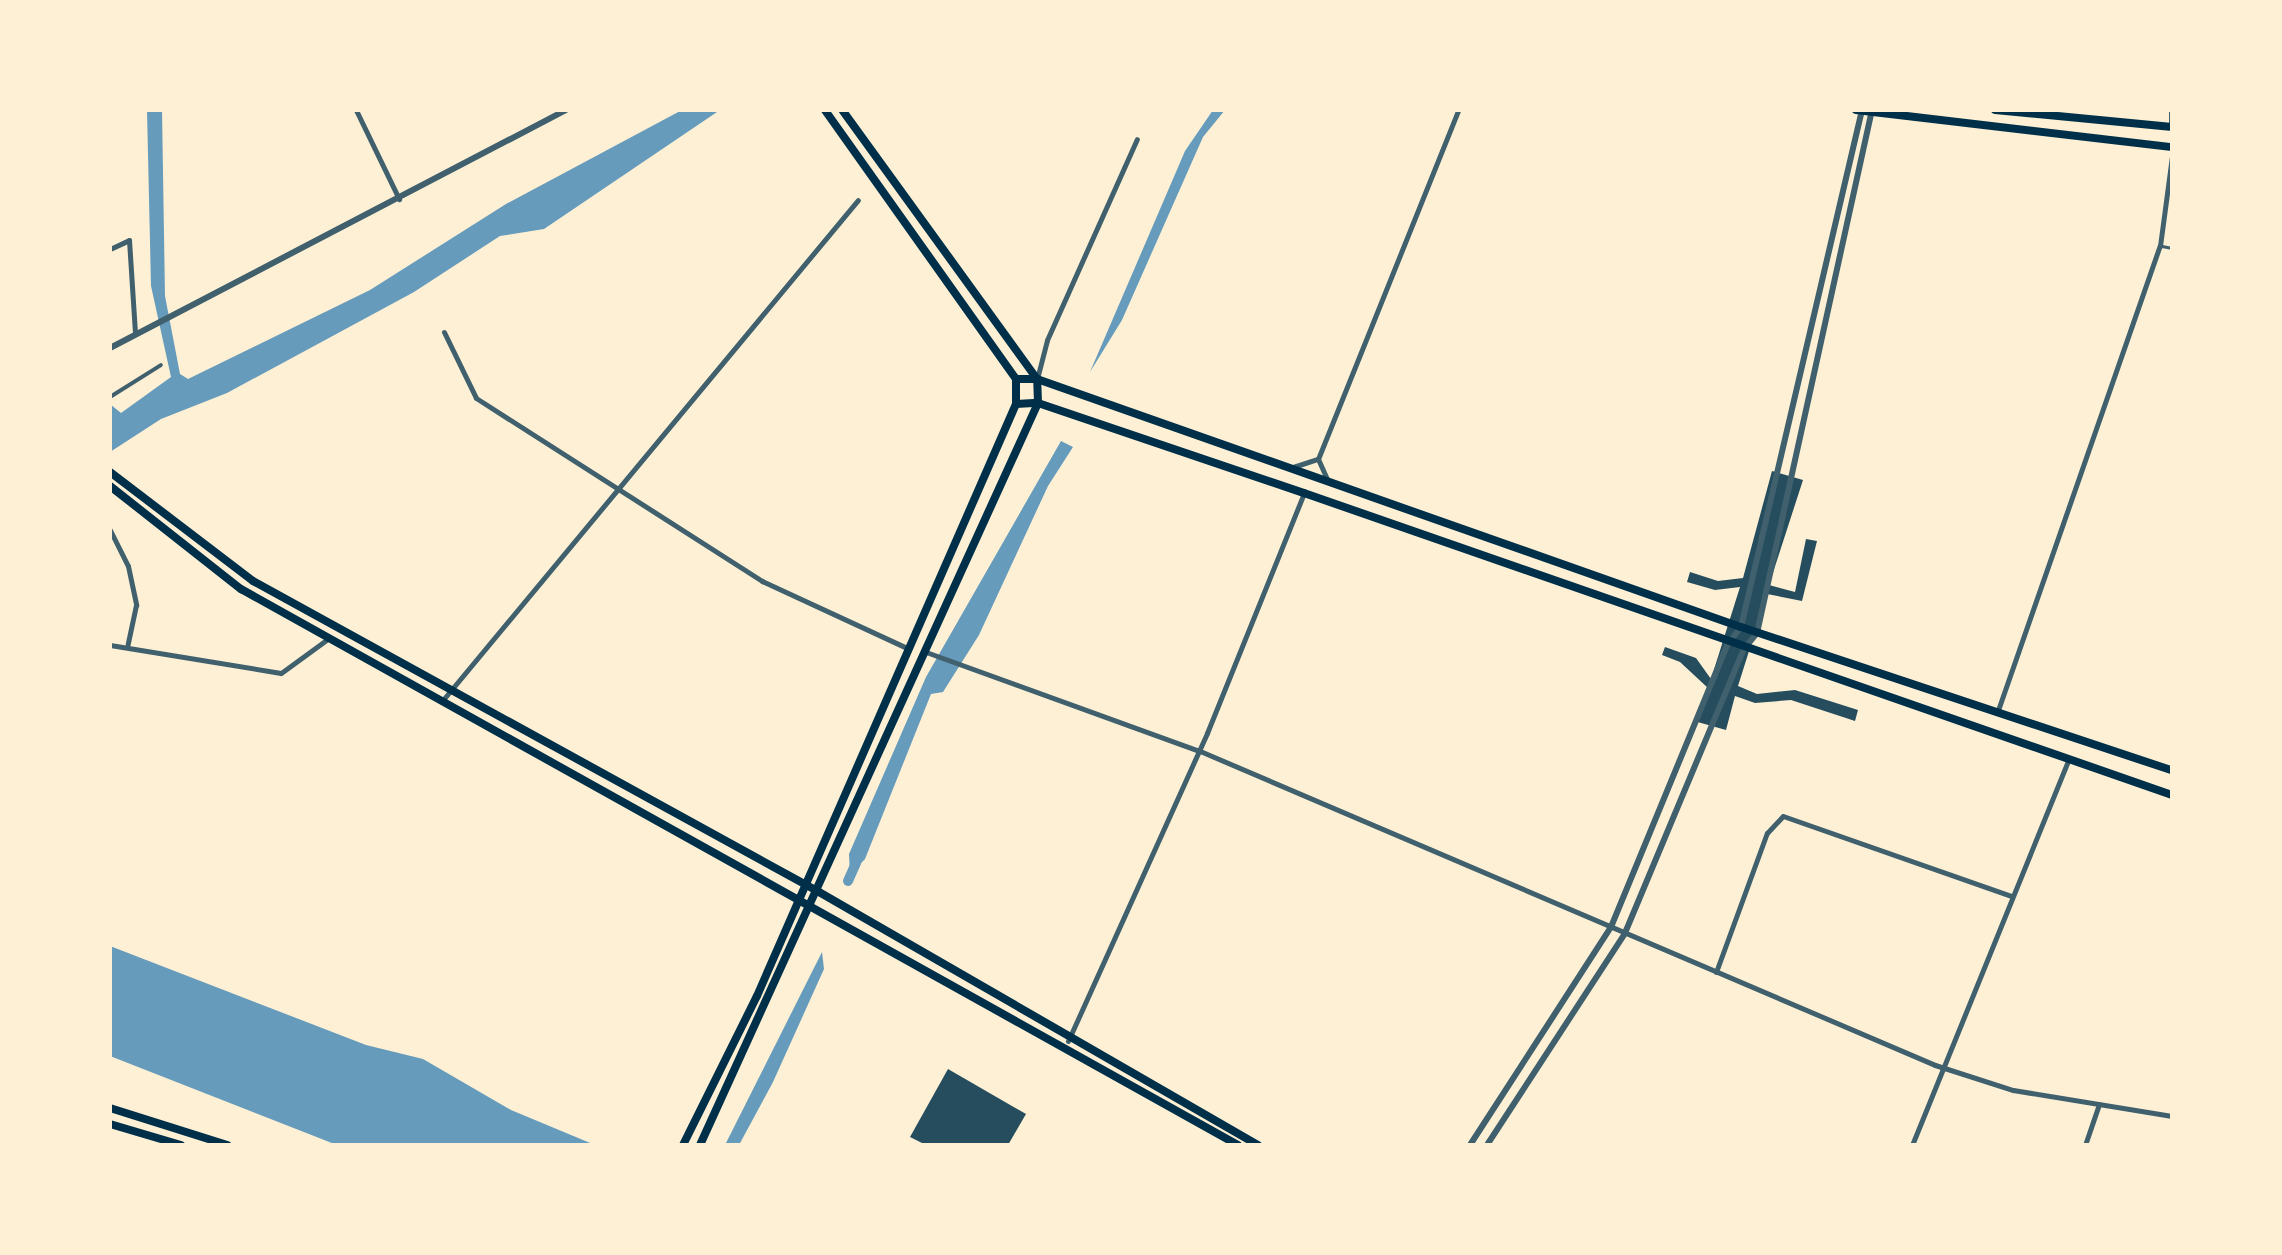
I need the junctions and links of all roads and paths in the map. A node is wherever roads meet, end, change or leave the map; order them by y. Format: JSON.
{"nodes":[{"id":1,"x":356,"y":110,"type":"edge"},
{"id":2,"x":566,"y":110,"type":"edge"},
{"id":3,"x":825,"y":110,"type":"edge"},
{"id":4,"x":842,"y":110,"type":"edge"},
{"id":5,"x":1458,"y":110,"type":"edge"},
{"id":6,"x":1995,"y":110,"type":"edge"},
{"id":7,"x":2171,"y":110,"type":"edge"},
{"id":8,"x":1859,"y":111,"type":"edge"},
{"id":9,"x":1873,"y":112,"type":"edge"},
{"id":10,"x":2172,"y":127,"type":"edge"},
{"id":11,"x":1137,"y":139,"type":"dead end"},
{"id":12,"x":2172,"y":147,"type":"edge"},
{"id":13,"x":2172,"y":156,"type":"edge"},
{"id":14,"x":399,"y":199,"type":"junction"},
{"id":15,"x":858,"y":200,"type":"dead end"},
{"id":16,"x":2160,"y":246,"type":"junction"},
{"id":17,"x":2172,"y":248,"type":"edge"},
{"id":18,"x":110,"y":249,"type":"edge"},
{"id":19,"x":444,"y":332,"type":"dead end"},
{"id":20,"x":135,"y":334,"type":"junction"},
{"id":21,"x":110,"y":348,"type":"edge"},
{"id":22,"x":161,"y":365,"type":"dead end"},
{"id":23,"x":1016,"y":378,"type":"junction"},
{"id":24,"x":1037,"y":379,"type":"junction"},
{"id":25,"x":110,"y":397,"type":"edge"},
{"id":26,"x":1038,"y":403,"type":"junction"},
{"id":27,"x":1016,"y":404,"type":"junction"},
{"id":28,"x":1318,"y":459,"type":"junction"},
{"id":29,"x":1293,"y":467,"type":"junction"},
{"id":30,"x":110,"y":472,"type":"edge"},
{"id":31,"x":1327,"y":479,"type":"junction"},
{"id":32,"x":110,"y":486,"type":"edge"},
{"id":33,"x":1304,"y":492,"type":"junction"},
{"id":34,"x":618,"y":493,"type":"junction"},
{"id":35,"x":110,"y":530,"type":"edge"},
{"id":36,"x":1741,"y":627,"type":"junction"},
{"id":37,"x":1757,"y":633,"type":"junction"},
{"id":38,"x":329,"y":638,"type":"junction"},
{"id":39,"x":128,"y":644,"type":"junction"},
{"id":40,"x":110,"y":645,"type":"edge"},
{"id":41,"x":1727,"y":645,"type":"junction"},
{"id":42,"x":907,"y":648,"type":"junction"},
{"id":43,"x":1744,"y":649,"type":"junction"},
{"id":44,"x":926,"y":652,"type":"junction"},
{"id":45,"x":450,"y":688,"type":"junction"},
{"id":46,"x":442,"y":700,"type":"junction"},
{"id":47,"x":1997,"y":713,"type":"junction"},
{"id":48,"x":1200,"y":751,"type":"junction"},
{"id":49,"x":2068,"y":760,"type":"junction"},
{"id":50,"x":2172,"y":770,"type":"edge"},
{"id":51,"x":2172,"y":795,"type":"edge"},
{"id":52,"x":802,"y":884,"type":"junction"},
{"id":53,"x":819,"y":892,"type":"junction"},
{"id":54,"x":2012,"y":896,"type":"junction"},
{"id":55,"x":794,"y":902,"type":"junction"},
{"id":56,"x":810,"y":910,"type":"junction"},
{"id":57,"x":1611,"y":927,"type":"junction"},
{"id":58,"x":1625,"y":934,"type":"junction"},
{"id":59,"x":1716,"y":972,"type":"junction"},
{"id":60,"x":1068,"y":1041,"type":"junction"},
{"id":61,"x":1943,"y":1068,"type":"junction"},
{"id":62,"x":2099,"y":1104,"type":"junction"},
{"id":63,"x":110,"y":1108,"type":"edge"},
{"id":64,"x":2172,"y":1116,"type":"edge"},
{"id":65,"x":110,"y":1124,"type":"edge"},
{"id":66,"x":181,"y":1145,"type":"edge"},
{"id":67,"x":227,"y":1145,"type":"edge"},
{"id":68,"x":682,"y":1145,"type":"edge"},
{"id":69,"x":700,"y":1145,"type":"edge"},
{"id":70,"x":1238,"y":1145,"type":"edge"},
{"id":71,"x":1258,"y":1145,"type":"edge"},
{"id":72,"x":1470,"y":1145,"type":"edge"},
{"id":73,"x":1487,"y":1145,"type":"edge"},
{"id":74,"x":1912,"y":1145,"type":"edge"},
{"id":75,"x":2086,"y":1145,"type":"edge"}],
"edges":[{"from":1,"to":14,"type":"street"},
{"from":2,"to":14,"type":"street"},
{"from":3,"to":23,"type":"main road"},
{"from":4,"to":24,"type":"main road"},
{"from":5,"to":28,"type":"street"},
{"from":6,"to":10,"type":"main road"},
{"from":7,"to":10,"type":"street"},
{"from":8,"to":9,"type":"main road"},
{"from":8,"to":36,"type":"street"},
{"from":9,"to":12,"type":"main road"},
{"from":9,"to":37,"type":"street"},
{"from":11,"to":24,"type":"street"},
{"from":13,"to":16,"type":"street"},
{"from":14,"to":20,"type":"street"},
{"from":15,"to":34,"type":"street"},
{"from":16,"to":17,"type":"lane"},
{"from":16,"to":47,"type":"street"},
{"from":18,"to":20,"type":"street"},
{"from":19,"to":34,"type":"street"},
{"from":20,"to":21,"type":"street"},
{"from":22,"to":25,"type":"street"},
{"from":23,"to":24,"type":"main road"},
{"from":23,"to":27,"type":"main road"},
{"from":24,"to":26,"type":"main road"},
{"from":24,"to":29,"type":"main road"},
{"from":26,"to":27,"type":"main road"},
{"from":26,"to":33,"type":"main road"},
{"from":26,"to":44,"type":"main road"},
{"from":27,"to":42,"type":"main road"},
{"from":28,"to":29,"type":"street"},
{"from":28,"to":31,"type":"street"},
{"from":29,"to":31,"type":"main road"},
{"from":30,"to":45,"type":"main road"},
{"from":31,"to":36,"type":"main road"},
{"from":32,"to":38,"type":"main road"},
{"from":33,"to":41,"type":"main road"},
{"from":33,"to":48,"type":"street"},
{"from":34,"to":42,"type":"street"},
{"from":34,"to":45,"type":"street"},
{"from":35,"to":39,"type":"street"},
{"from":36,"to":37,"type":"main road"},
{"from":36,"to":41,"type":"street"},
{"from":37,"to":43,"type":"street"},
{"from":37,"to":47,"type":"main road"},
{"from":38,"to":39,"type":"street"},
{"from":38,"to":46,"type":"main road"},
{"from":39,"to":40,"type":"street"},
{"from":41,"to":43,"type":"main road"},
{"from":41,"to":57,"type":"street"},
{"from":42,"to":52,"type":"main road"},
{"from":43,"to":49,"type":"main road"},
{"from":43,"to":58,"type":"street"},
{"from":44,"to":48,"type":"street"},
{"from":44,"to":53,"type":"main road"},
{"from":45,"to":46,"type":"street"},
{"from":45,"to":52,"type":"main road"},
{"from":46,"to":55,"type":"main road"},
{"from":47,"to":50,"type":"main road"},
{"from":48,"to":57,"type":"street"},
{"from":48,"to":60,"type":"street"},
{"from":49,"to":51,"type":"main road"},
{"from":49,"to":54,"type":"street"},
{"from":52,"to":53,"type":"main road"},
{"from":52,"to":55,"type":"main road"},
{"from":53,"to":56,"type":"main road"},
{"from":53,"to":60,"type":"main road"},
{"from":54,"to":59,"type":"street"},
{"from":54,"to":61,"type":"street"},
{"from":55,"to":56,"type":"main road"},
{"from":55,"to":68,"type":"main road"},
{"from":56,"to":69,"type":"main road"},
{"from":56,"to":70,"type":"main road"},
{"from":57,"to":58,"type":"street"},
{"from":57,"to":72,"type":"street"},
{"from":58,"to":59,"type":"street"},
{"from":58,"to":73,"type":"street"},
{"from":59,"to":61,"type":"street"},
{"from":60,"to":71,"type":"main road"},
{"from":61,"to":62,"type":"street"},
{"from":61,"to":74,"type":"street"},
{"from":62,"to":64,"type":"street"},
{"from":62,"to":75,"type":"street"},
{"from":63,"to":67,"type":"main road"},
{"from":65,"to":66,"type":"main road"}]}
